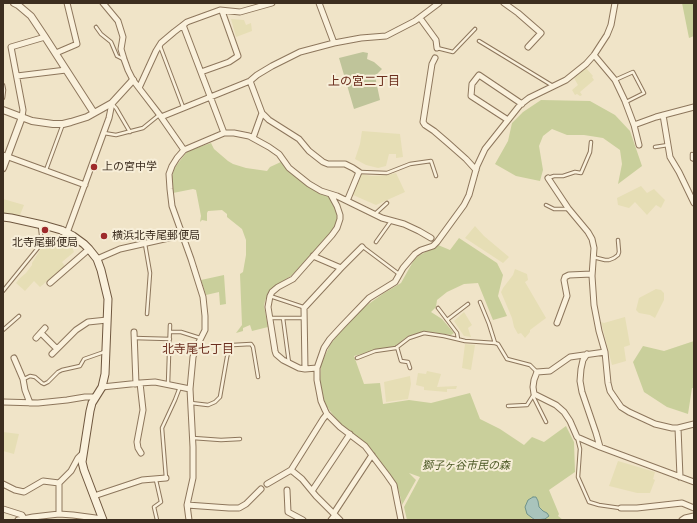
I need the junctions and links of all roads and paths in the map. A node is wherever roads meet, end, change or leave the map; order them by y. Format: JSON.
{"nodes":[{"id":1,"x":14,"y":3,"type":"edge"},
{"id":2,"x":67,"y":3,"type":"edge"},
{"id":3,"x":103,"y":3,"type":"edge"},
{"id":4,"x":272,"y":3,"type":"edge"},
{"id":5,"x":319,"y":3,"type":"edge"},
{"id":6,"x":439,"y":3,"type":"edge"},
{"id":7,"x":504,"y":3,"type":"edge"},
{"id":8,"x":615,"y":3,"type":"edge"},
{"id":9,"x":222,"y":10,"type":"junction"},
{"id":10,"x":420,"y":18,"type":"junction"},
{"id":11,"x":184,"y":24,"type":"junction"},
{"id":12,"x":96,"y":27,"type":"dead end"},
{"id":13,"x":475,"y":30,"type":"dead end"},
{"id":14,"x":46,"y":37,"type":"junction"},
{"id":15,"x":334,"y":42,"type":"junction"},
{"id":16,"x":479,"y":42,"type":"dead end"},
{"id":17,"x":160,"y":45,"type":"junction"},
{"id":18,"x":528,"y":47,"type":"dead end"},
{"id":19,"x":437,"y":48,"type":"joint"},
{"id":20,"x":56,"y":53,"type":"junction"},
{"id":21,"x":594,"y":55,"type":"junction"},
{"id":22,"x":435,"y":58,"type":"dead end"},
{"id":23,"x":124,"y":59,"type":"junction"},
{"id":24,"x":66,"y":70,"type":"junction"},
{"id":25,"x":202,"y":72,"type":"junction"},
{"id":26,"x":17,"y":76,"type":"junction"},
{"id":27,"x":133,"y":80,"type":"junction"},
{"id":28,"x":615,"y":80,"type":"junction"},
{"id":29,"x":250,"y":81,"type":"junction"},
{"id":30,"x":3,"y":85,"type":"edge"},
{"id":31,"x":553,"y":86,"type":"junction"},
{"id":32,"x":140,"y":88,"type":"junction"},
{"id":33,"x":211,"y":97,"type":"junction"},
{"id":34,"x":3,"y":98,"type":"edge"},
{"id":35,"x":626,"y":102,"type":"junction"},
{"id":36,"x":112,"y":103,"type":"junction"},
{"id":37,"x":522,"y":104,"type":"junction"},
{"id":38,"x":694,"y":107,"type":"edge"},
{"id":39,"x":183,"y":108,"type":"junction"},
{"id":40,"x":3,"y":110,"type":"edge"},
{"id":41,"x":94,"y":113,"type":"junction"},
{"id":42,"x":262,"y":113,"type":"junction"},
{"id":43,"x":160,"y":115,"type":"junction"},
{"id":44,"x":663,"y":115,"type":"junction"},
{"id":45,"x":22,"y":117,"type":"junction"},
{"id":46,"x":508,"y":120,"type":"junction"},
{"id":47,"x":63,"y":124,"type":"junction"},
{"id":48,"x":634,"y":125,"type":"junction"},
{"id":49,"x":130,"y":132,"type":"junction"},
{"id":50,"x":103,"y":133,"type":"junction"},
{"id":51,"x":224,"y":133,"type":"junction"},
{"id":52,"x":253,"y":138,"type":"junction"},
{"id":53,"x":591,"y":142,"type":"dead end"},
{"id":54,"x":639,"y":145,"type":"dead end"},
{"id":55,"x":668,"y":145,"type":"junction"},
{"id":56,"x":655,"y":148,"type":"dead end"},
{"id":57,"x":184,"y":150,"type":"junction"},
{"id":58,"x":692,"y":154,"type":"dead end"},
{"id":59,"x":5,"y":156,"type":"edge"},
{"id":60,"x":694,"y":160,"type":"edge"},
{"id":61,"x":3,"y":168,"type":"edge"},
{"id":62,"x":46,"y":170,"type":"junction"},
{"id":63,"x":476,"y":170,"type":"junction"},
{"id":64,"x":359,"y":172,"type":"junction"},
{"id":65,"x":436,"y":176,"type":"dead end"},
{"id":66,"x":548,"y":178,"type":"joint"},
{"id":67,"x":85,"y":184,"type":"junction"},
{"id":68,"x":331,"y":194,"type":"junction"},
{"id":69,"x":347,"y":201,"type":"junction"},
{"id":70,"x":387,"y":203,"type":"dead end"},
{"id":71,"x":694,"y":203,"type":"edge"},
{"id":72,"x":546,"y":205,"type":"dead end"},
{"id":73,"x":569,"y":209,"type":"junction"},
{"id":74,"x":374,"y":215,"type":"junction"},
{"id":75,"x":3,"y":217,"type":"edge"},
{"id":76,"x":392,"y":221,"type":"junction"},
{"id":77,"x":40,"y":224,"type":"junction"},
{"id":78,"x":67,"y":233,"type":"junction"},
{"id":79,"x":182,"y":235,"type":"junction"},
{"id":80,"x":431,"y":238,"type":"joint"},
{"id":81,"x":618,"y":240,"type":"dead end"},
{"id":82,"x":376,"y":242,"type":"dead end"},
{"id":83,"x":437,"y":242,"type":"junction"},
{"id":84,"x":145,"y":243,"type":"junction"},
{"id":85,"x":362,"y":247,"type":"joint"},
{"id":86,"x":89,"y":249,"type":"junction"},
{"id":87,"x":313,"y":256,"type":"junction"},
{"id":88,"x":593,"y":257,"type":"junction"},
{"id":89,"x":97,"y":259,"type":"junction"},
{"id":90,"x":341,"y":268,"type":"junction"},
{"id":91,"x":400,"y":274,"type":"junction"},
{"id":92,"x":592,"y":274,"type":"junction"},
{"id":93,"x":50,"y":283,"type":"dead end"},
{"id":94,"x":3,"y":291,"type":"edge"},
{"id":95,"x":270,"y":296,"type":"junction"},
{"id":96,"x":480,"y":302,"type":"dead end"},
{"id":97,"x":468,"y":304,"type":"dead end"},
{"id":98,"x":304,"y":308,"type":"junction"},
{"id":99,"x":438,"y":308,"type":"dead end"},
{"id":100,"x":147,"y":314,"type":"dead end"},
{"id":101,"x":20,"y":316,"type":"dead end"},
{"id":102,"x":270,"y":318,"type":"junction"},
{"id":103,"x":283,"y":318,"type":"junction"},
{"id":104,"x":304,"y":318,"type":"junction"},
{"id":105,"x":107,"y":320,"type":"junction"},
{"id":106,"x":447,"y":320,"type":"junction"},
{"id":107,"x":557,"y":323,"type":"dead end"},
{"id":108,"x":170,"y":325,"type":"dead end"},
{"id":109,"x":46,"y":328,"type":"dead end"},
{"id":110,"x":3,"y":330,"type":"edge"},
{"id":111,"x":134,"y":332,"type":"dead end"},
{"id":112,"x":170,"y":332,"type":"junction"},
{"id":113,"x":41,"y":333,"type":"junction"},
{"id":114,"x":36,"y":338,"type":"dead end"},
{"id":115,"x":134,"y":338,"type":"junction"},
{"id":116,"x":201,"y":338,"type":"junction"},
{"id":117,"x":170,"y":339,"type":"junction"},
{"id":118,"x":458,"y":339,"type":"junction"},
{"id":119,"x":496,"y":344,"type":"junction"},
{"id":120,"x":397,"y":348,"type":"junction"},
{"id":121,"x":57,"y":349,"type":"junction"},
{"id":122,"x":105,"y":352,"type":"junction"},
{"id":123,"x":605,"y":352,"type":"junction"},
{"id":124,"x":52,"y":354,"type":"dead end"},
{"id":125,"x":587,"y":354,"type":"junction"},
{"id":126,"x":14,"y":358,"type":"dead end"},
{"id":127,"x":357,"y":358,"type":"dead end"},
{"id":128,"x":289,"y":364,"type":"junction"},
{"id":129,"x":317,"y":368,"type":"junction"},
{"id":130,"x":410,"y":368,"type":"dead end"},
{"id":131,"x":305,"y":369,"type":"junction"},
{"id":132,"x":537,"y":372,"type":"junction"},
{"id":133,"x":258,"y":377,"type":"dead end"},
{"id":134,"x":23,"y":379,"type":"junction"},
{"id":135,"x":138,"y":384,"type":"junction"},
{"id":136,"x":168,"y":385,"type":"junction"},
{"id":137,"x":102,"y":387,"type":"junction"},
{"id":138,"x":180,"y":387,"type":"junction"},
{"id":139,"x":190,"y":389,"type":"junction"},
{"id":140,"x":533,"y":394,"type":"junction"},
{"id":141,"x":96,"y":397,"type":"junction"},
{"id":142,"x":4,"y":401,"type":"edge"},
{"id":143,"x":30,"y":403,"type":"junction"},
{"id":144,"x":191,"y":403,"type":"junction"},
{"id":145,"x":508,"y":406,"type":"dead end"},
{"id":146,"x":327,"y":414,"type":"junction"},
{"id":147,"x":546,"y":422,"type":"dead end"},
{"id":148,"x":694,"y":424,"type":"edge"},
{"id":149,"x":678,"y":428,"type":"junction"},
{"id":150,"x":350,"y":434,"type":"junction"},
{"id":151,"x":577,"y":437,"type":"junction"},
{"id":152,"x":193,"y":438,"type":"junction"},
{"id":153,"x":240,"y":439,"type":"dead end"},
{"id":154,"x":600,"y":447,"type":"junction"},
{"id":155,"x":82,"y":454,"type":"junction"},
{"id":156,"x":141,"y":454,"type":"dead end"},
{"id":157,"x":372,"y":455,"type":"junction"},
{"id":158,"x":291,"y":470,"type":"junction"},
{"id":159,"x":680,"y":476,"type":"junction"},
{"id":160,"x":166,"y":478,"type":"joint"},
{"id":161,"x":156,"y":479,"type":"junction"},
{"id":162,"x":694,"y":482,"type":"edge"},
{"id":163,"x":59,"y":483,"type":"junction"},
{"id":164,"x":3,"y":484,"type":"edge"},
{"id":165,"x":267,"y":484,"type":"dead end"},
{"id":166,"x":261,"y":488,"type":"dead end"},
{"id":167,"x":287,"y":490,"type":"dead end"},
{"id":168,"x":312,"y":491,"type":"junction"},
{"id":169,"x":94,"y":496,"type":"junction"},
{"id":170,"x":187,"y":505,"type":"junction"},
{"id":171,"x":621,"y":508,"type":"joint"},
{"id":172,"x":694,"y":508,"type":"edge"},
{"id":173,"x":3,"y":509,"type":"edge"},
{"id":174,"x":59,"y":514,"type":"junction"},
{"id":175,"x":335,"y":514,"type":"junction"},
{"id":176,"x":694,"y":516,"type":"edge"},
{"id":177,"x":73,"y":518,"type":"edge"},
{"id":178,"x":25,"y":519,"type":"edge"},
{"id":179,"x":18,"y":520,"type":"edge"},
{"id":180,"x":103,"y":520,"type":"edge"},
{"id":181,"x":157,"y":520,"type":"edge"},
{"id":182,"x":189,"y":520,"type":"edge"},
{"id":183,"x":303,"y":520,"type":"edge"},
{"id":184,"x":331,"y":520,"type":"edge"},
{"id":185,"x":340,"y":520,"type":"edge"},
{"id":186,"x":401,"y":520,"type":"edge"},
{"id":187,"x":682,"y":520,"type":"edge"}],
"edges":[{"from":1,"to":14,"type":"street"},
{"from":2,"to":20,"type":"street"},
{"from":3,"to":23,"type":"street"},
{"from":4,"to":9,"type":"street"},
{"from":5,"to":15,"type":"street"},
{"from":6,"to":10,"type":"street"},
{"from":7,"to":18,"type":"street"},
{"from":8,"to":21,"type":"street"},
{"from":9,"to":11,"type":"street"},
{"from":9,"to":25,"type":"street"},
{"from":10,"to":15,"type":"street"},
{"from":10,"to":19,"type":"street"},
{"from":11,"to":17,"type":"street"},
{"from":11,"to":25,"type":"street"},
{"from":12,"to":23,"type":"lane"},
{"from":13,"to":19,"type":"lane"},
{"from":14,"to":20,"type":"street"},
{"from":14,"to":26,"type":"street"},
{"from":15,"to":29,"type":"street"},
{"from":16,"to":31,"type":"lane"},
{"from":17,"to":32,"type":"street"},
{"from":17,"to":39,"type":"lane"},
{"from":20,"to":24,"type":"street"},
{"from":21,"to":28,"type":"street"},
{"from":21,"to":31,"type":"street"},
{"from":22,"to":63,"type":"street"},
{"from":23,"to":27,"type":"street"},
{"from":24,"to":26,"type":"street"},
{"from":24,"to":41,"type":"street"},
{"from":25,"to":33,"type":"street"},
{"from":26,"to":45,"type":"street"},
{"from":27,"to":32,"type":"street"},
{"from":27,"to":36,"type":"street"},
{"from":28,"to":35,"type":"street"},
{"from":28,"to":35,"type":"lane"},
{"from":29,"to":33,"type":"street"},
{"from":29,"to":42,"type":"street"},
{"from":30,"to":34,"type":"lane"},
{"from":31,"to":37,"type":"street"},
{"from":32,"to":43,"type":"street"},
{"from":33,"to":39,"type":"street"},
{"from":33,"to":51,"type":"street"},
{"from":35,"to":48,"type":"street"},
{"from":36,"to":41,"type":"street"},
{"from":36,"to":49,"type":"lane"},
{"from":36,"to":50,"type":"street"},
{"from":37,"to":46,"type":"street"},
{"from":37,"to":46,"type":"street"},
{"from":38,"to":44,"type":"street"},
{"from":39,"to":43,"type":"street"},
{"from":40,"to":45,"type":"street"},
{"from":41,"to":47,"type":"street"},
{"from":42,"to":52,"type":"street"},
{"from":42,"to":64,"type":"street"},
{"from":43,"to":49,"type":"lane"},
{"from":43,"to":57,"type":"street"},
{"from":44,"to":48,"type":"street"},
{"from":44,"to":55,"type":"street"},
{"from":45,"to":47,"type":"street"},
{"from":45,"to":59,"type":"street"},
{"from":46,"to":63,"type":"street"},
{"from":47,"to":62,"type":"lane"},
{"from":48,"to":54,"type":"street"},
{"from":49,"to":50,"type":"lane"},
{"from":50,"to":67,"type":"street"},
{"from":51,"to":52,"type":"street"},
{"from":51,"to":57,"type":"street"},
{"from":52,"to":68,"type":"street"},
{"from":53,"to":66,"type":"lane"},
{"from":55,"to":56,"type":"lane"},
{"from":55,"to":71,"type":"street"},
{"from":57,"to":79,"type":"street"},
{"from":58,"to":60,"type":"lane"},
{"from":59,"to":61,"type":"street"},
{"from":59,"to":62,"type":"street"},
{"from":62,"to":67,"type":"street"},
{"from":63,"to":83,"type":"street"},
{"from":64,"to":65,"type":"lane"},
{"from":64,"to":69,"type":"street"},
{"from":66,"to":73,"type":"street"},
{"from":67,"to":78,"type":"street"},
{"from":68,"to":69,"type":"street"},
{"from":68,"to":87,"type":"street"},
{"from":69,"to":74,"type":"street"},
{"from":70,"to":74,"type":"lane"},
{"from":72,"to":73,"type":"lane"},
{"from":73,"to":88,"type":"street"},
{"from":74,"to":76,"type":"street"},
{"from":75,"to":77,"type":"main road"},
{"from":76,"to":80,"type":"street"},
{"from":76,"to":82,"type":"lane"},
{"from":77,"to":78,"type":"main road"},
{"from":77,"to":94,"type":"lane"},
{"from":78,"to":86,"type":"main road"},
{"from":79,"to":84,"type":"street"},
{"from":79,"to":116,"type":"street"},
{"from":80,"to":83,"type":"lane"},
{"from":81,"to":88,"type":"lane"},
{"from":83,"to":91,"type":"street"},
{"from":84,"to":89,"type":"street"},
{"from":84,"to":100,"type":"lane"},
{"from":85,"to":90,"type":"street"},
{"from":85,"to":91,"type":"lane"},
{"from":86,"to":89,"type":"main road"},
{"from":86,"to":93,"type":"street"},
{"from":87,"to":90,"type":"street"},
{"from":87,"to":95,"type":"street"},
{"from":88,"to":92,"type":"street"},
{"from":89,"to":105,"type":"main road"},
{"from":90,"to":98,"type":"street"},
{"from":91,"to":129,"type":"street"},
{"from":92,"to":107,"type":"street"},
{"from":92,"to":123,"type":"street"},
{"from":95,"to":98,"type":"lane"},
{"from":95,"to":102,"type":"street"},
{"from":96,"to":119,"type":"lane"},
{"from":97,"to":106,"type":"lane"},
{"from":98,"to":104,"type":"street"},
{"from":99,"to":106,"type":"lane"},
{"from":101,"to":110,"type":"lane"},
{"from":102,"to":103,"type":"lane"},
{"from":102,"to":128,"type":"street"},
{"from":103,"to":104,"type":"lane"},
{"from":103,"to":128,"type":"lane"},
{"from":104,"to":131,"type":"street"},
{"from":105,"to":121,"type":"street"},
{"from":105,"to":122,"type":"main road"},
{"from":106,"to":118,"type":"lane"},
{"from":108,"to":112,"type":"lane"},
{"from":109,"to":113,"type":"street"},
{"from":111,"to":115,"type":"street"},
{"from":112,"to":116,"type":"lane"},
{"from":112,"to":117,"type":"lane"},
{"from":113,"to":114,"type":"street"},
{"from":113,"to":121,"type":"street"},
{"from":115,"to":117,"type":"lane"},
{"from":115,"to":135,"type":"street"},
{"from":116,"to":139,"type":"street"},
{"from":117,"to":136,"type":"lane"},
{"from":118,"to":119,"type":"lane"},
{"from":118,"to":120,"type":"lane"},
{"from":119,"to":132,"type":"lane"},
{"from":120,"to":127,"type":"lane"},
{"from":120,"to":130,"type":"lane"},
{"from":121,"to":124,"type":"street"},
{"from":122,"to":134,"type":"lane"},
{"from":122,"to":137,"type":"main road"},
{"from":123,"to":125,"type":"street"},
{"from":123,"to":149,"type":"street"},
{"from":125,"to":132,"type":"street"},
{"from":125,"to":154,"type":"street"},
{"from":126,"to":134,"type":"street"},
{"from":128,"to":131,"type":"street"},
{"from":129,"to":131,"type":"street"},
{"from":129,"to":146,"type":"street"},
{"from":132,"to":140,"type":"street"},
{"from":133,"to":144,"type":"lane"},
{"from":134,"to":143,"type":"street"},
{"from":135,"to":136,"type":"street"},
{"from":135,"to":137,"type":"street"},
{"from":135,"to":156,"type":"street"},
{"from":136,"to":138,"type":"street"},
{"from":137,"to":141,"type":"main road"},
{"from":138,"to":139,"type":"street"},
{"from":138,"to":160,"type":"lane"},
{"from":139,"to":144,"type":"street"},
{"from":140,"to":145,"type":"lane"},
{"from":140,"to":147,"type":"lane"},
{"from":140,"to":151,"type":"street"},
{"from":141,"to":143,"type":"street"},
{"from":141,"to":155,"type":"main road"},
{"from":142,"to":143,"type":"street"},
{"from":144,"to":152,"type":"street"},
{"from":146,"to":150,"type":"street"},
{"from":146,"to":158,"type":"street"},
{"from":148,"to":149,"type":"street"},
{"from":149,"to":159,"type":"street"},
{"from":150,"to":157,"type":"street"},
{"from":150,"to":168,"type":"street"},
{"from":151,"to":154,"type":"street"},
{"from":151,"to":171,"type":"lane"},
{"from":152,"to":153,"type":"lane"},
{"from":152,"to":170,"type":"street"},
{"from":154,"to":159,"type":"street"},
{"from":155,"to":163,"type":"street"},
{"from":155,"to":169,"type":"main road"},
{"from":157,"to":175,"type":"street"},
{"from":157,"to":186,"type":"street"},
{"from":158,"to":165,"type":"street"},
{"from":158,"to":168,"type":"street"},
{"from":159,"to":162,"type":"street"},
{"from":160,"to":161,"type":"street"},
{"from":161,"to":169,"type":"street"},
{"from":161,"to":181,"type":"lane"},
{"from":163,"to":164,"type":"street"},
{"from":163,"to":174,"type":"street"},
{"from":166,"to":170,"type":"street"},
{"from":167,"to":183,"type":"street"},
{"from":168,"to":175,"type":"street"},
{"from":169,"to":180,"type":"main road"},
{"from":170,"to":182,"type":"street"},
{"from":171,"to":172,"type":"street"},
{"from":173,"to":178,"type":"street"},
{"from":174,"to":177,"type":"street"},
{"from":174,"to":178,"type":"street"},
{"from":175,"to":184,"type":"street"},
{"from":175,"to":185,"type":"street"},
{"from":176,"to":187,"type":"street"},
{"from":177,"to":180,"type":"street"},
{"from":178,"to":179,"type":"street"}]}
